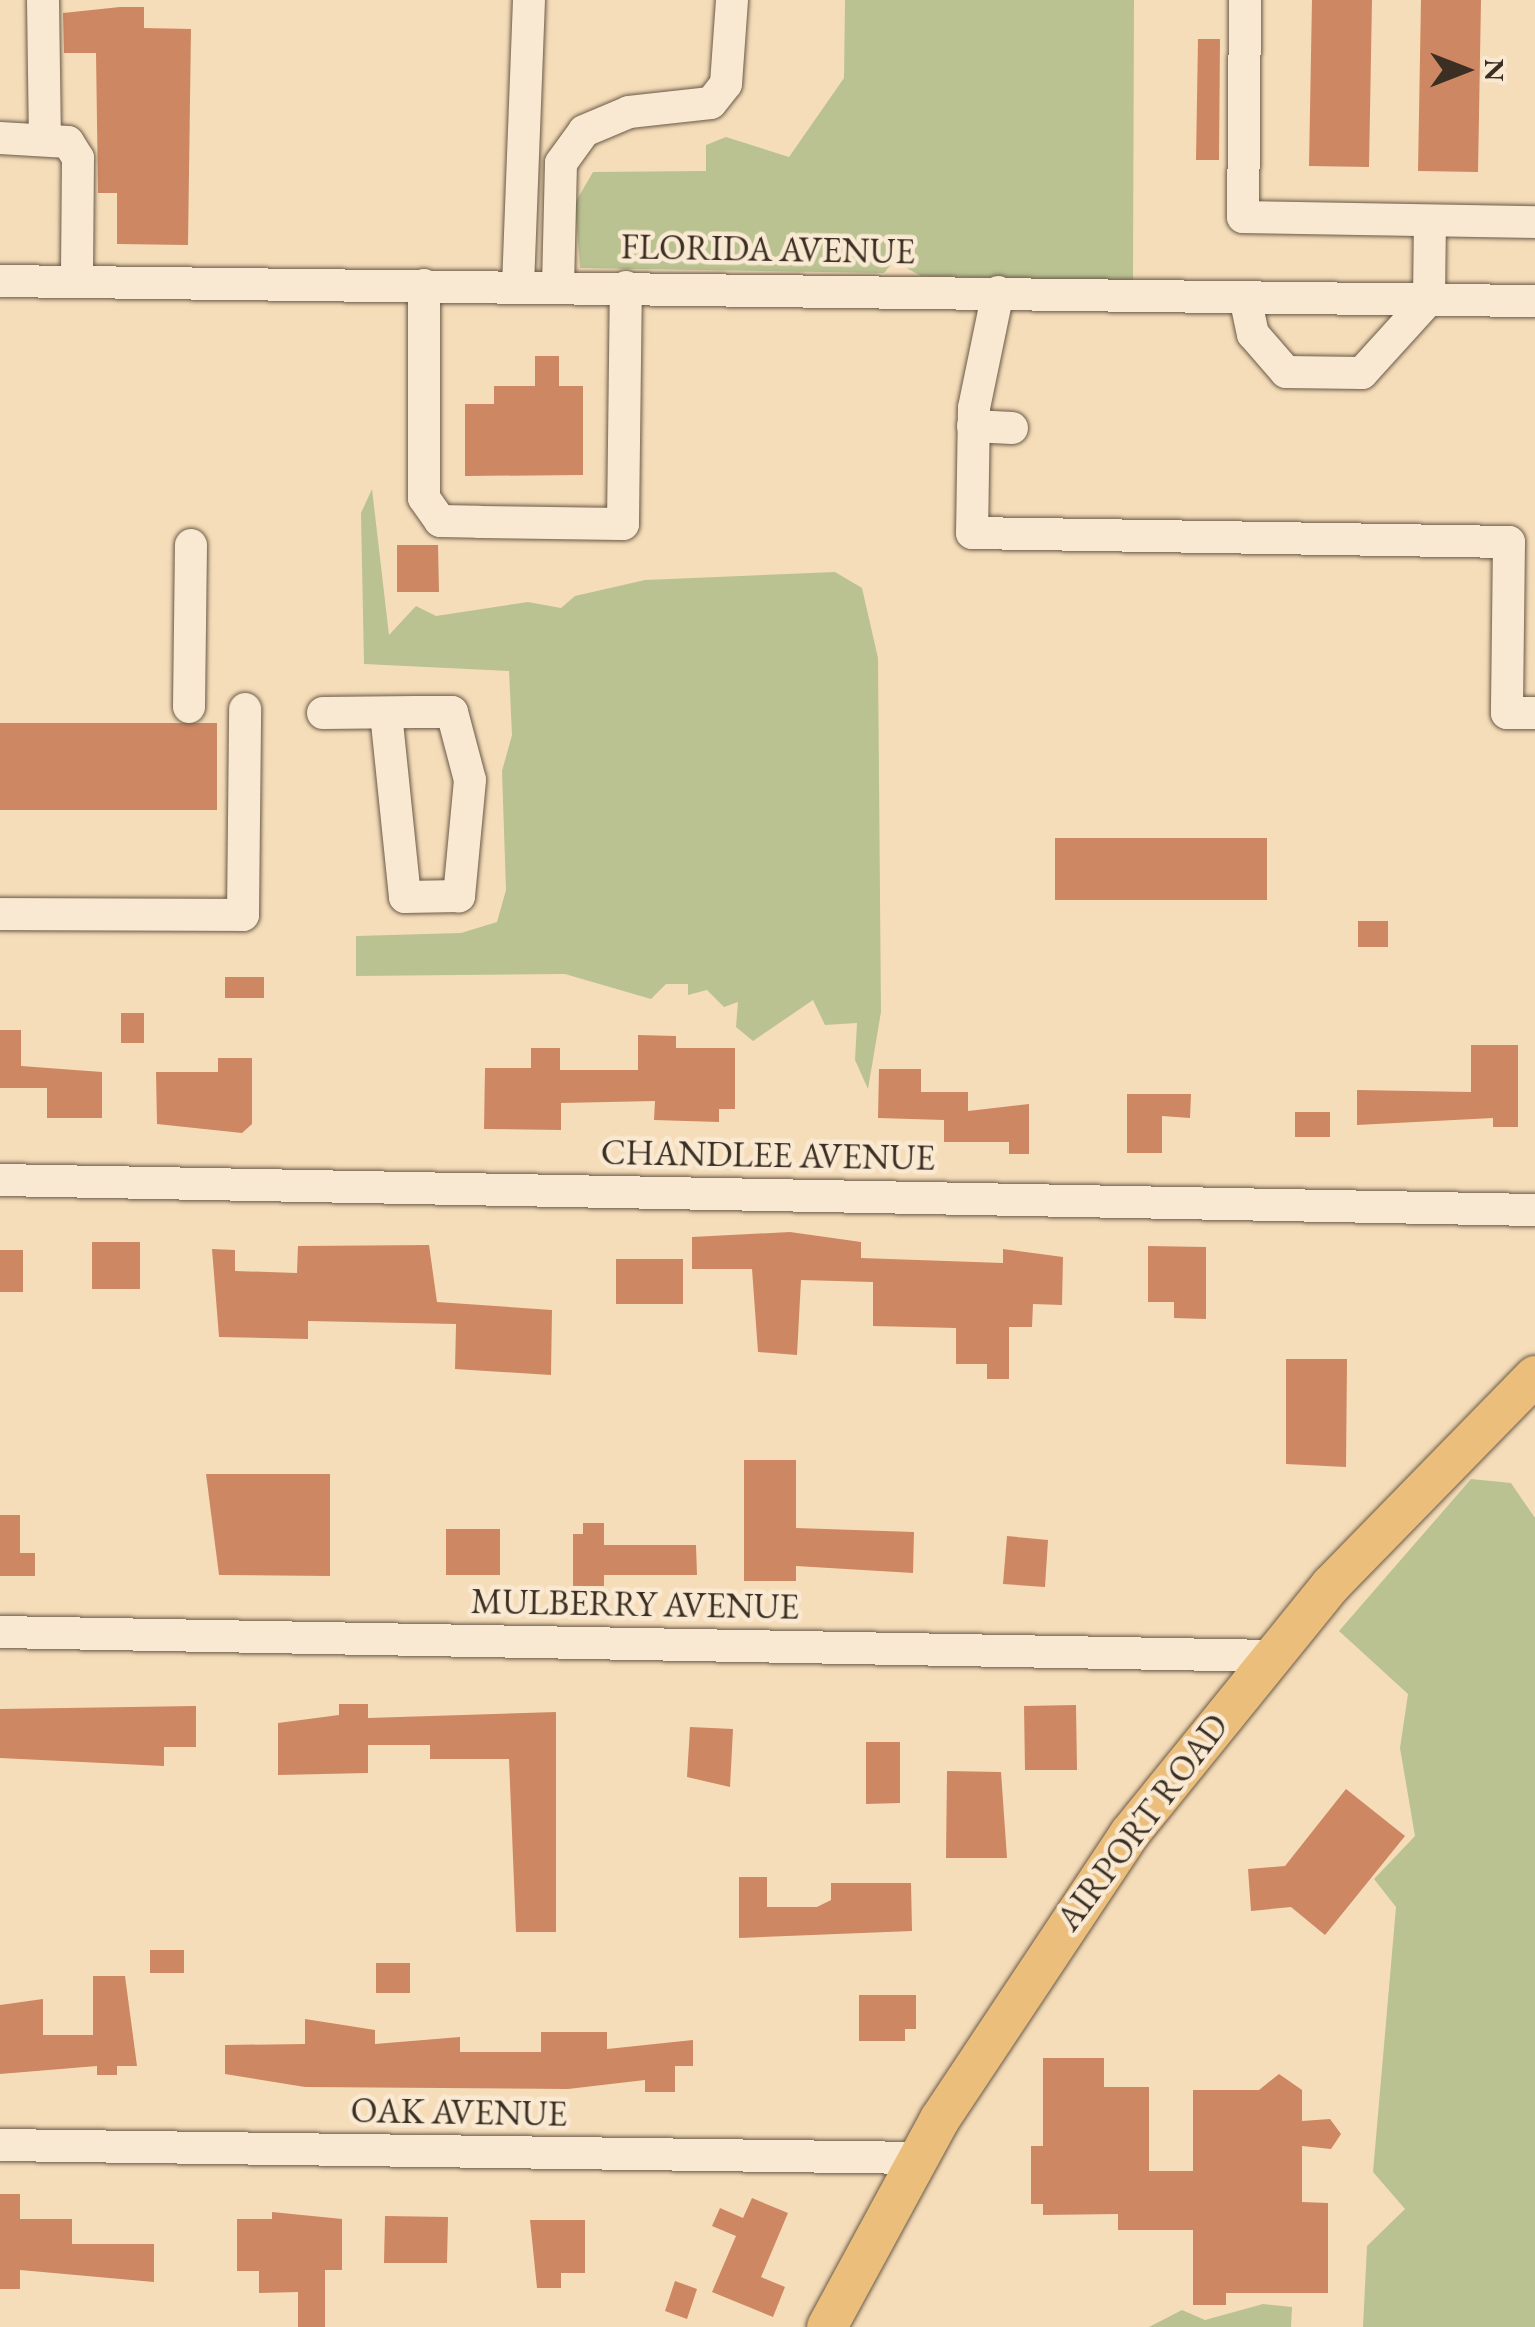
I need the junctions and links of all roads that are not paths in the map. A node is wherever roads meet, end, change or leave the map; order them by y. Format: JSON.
{"nodes":[{"id":1,"x":43,"y":0,"type":"edge"},
{"id":2,"x":529,"y":0,"type":"edge"},
{"id":3,"x":732,"y":0,"type":"edge"},
{"id":4,"x":1245,"y":0,"type":"edge"},
{"id":5,"x":45,"y":137,"type":"junction"},
{"id":6,"x":0,"y":138,"type":"edge"},
{"id":7,"x":1430,"y":221,"type":"junction"},
{"id":8,"x":1535,"y":222,"type":"edge"},
{"id":9,"x":0,"y":281,"type":"edge"},
{"id":10,"x":77,"y":282,"type":"junction"},
{"id":11,"x":424,"y":285,"type":"junction"},
{"id":12,"x":518,"y":286,"type":"junction"},
{"id":13,"x":558,"y":286,"type":"junction"},
{"id":14,"x":626,"y":287,"type":"junction"},
{"id":15,"x":998,"y":292,"type":"junction"},
{"id":16,"x":1245,"y":297,"type":"junction"},
{"id":17,"x":1429,"y":300,"type":"junction"},
{"id":18,"x":1535,"y":302,"type":"edge"},
{"id":19,"x":973,"y":426,"type":"junction"},
{"id":20,"x":1012,"y":428,"type":"dead end"},
{"id":21,"x":191,"y":545,"type":"dead end"},
{"id":22,"x":189,"y":708,"type":"dead end"},
{"id":23,"x":245,"y":709,"type":"dead end"},
{"id":24,"x":323,"y":713,"type":"dead end"},
{"id":25,"x":386,"y":713,"type":"junction"},
{"id":26,"x":1535,"y":713,"type":"edge"},
{"id":27,"x":0,"y":914,"type":"edge"},
{"id":28,"x":0,"y":1180,"type":"edge"},
{"id":29,"x":1535,"y":1210,"type":"edge"},
{"id":30,"x":1535,"y":1376,"type":"edge"},
{"id":31,"x":0,"y":1632,"type":"edge"},
{"id":32,"x":1268,"y":1656,"type":"junction"},
{"id":33,"x":0,"y":2145,"type":"edge"},
{"id":34,"x":916,"y":2158,"type":"junction"},
{"id":35,"x":828,"y":2327,"type":"edge"}],
"edges":[{"from":1,"to":5,"type":"street"},
{"from":2,"to":12,"type":"street"},
{"from":3,"to":13,"type":"street"},
{"from":4,"to":7,"type":"street"},
{"from":5,"to":6,"type":"street"},
{"from":5,"to":10,"type":"street"},
{"from":7,"to":8,"type":"street"},
{"from":7,"to":17,"type":"street"},
{"from":9,"to":10,"type":"street","name":"FLORIDA AVENUE"},
{"from":10,"to":11,"type":"street","name":"FLORIDA AVENUE"},
{"from":11,"to":12,"type":"street","name":"FLORIDA AVENUE"},
{"from":11,"to":14,"type":"street"},
{"from":12,"to":13,"type":"street","name":"FLORIDA AVENUE"},
{"from":13,"to":14,"type":"street","name":"FLORIDA AVENUE"},
{"from":14,"to":15,"type":"street","name":"FLORIDA AVENUE"},
{"from":15,"to":16,"type":"street","name":"FLORIDA AVENUE"},
{"from":15,"to":19,"type":"street"},
{"from":16,"to":17,"type":"street","name":"FLORIDA AVENUE"},
{"from":16,"to":17,"type":"street"},
{"from":17,"to":18,"type":"street","name":"FLORIDA AVENUE"},
{"from":19,"to":20,"type":"street"},
{"from":19,"to":26,"type":"street"},
{"from":21,"to":22,"type":"street"},
{"from":23,"to":27,"type":"street"},
{"from":24,"to":25,"type":"street"},
{"from":25,"to":25,"type":"street"},
{"from":28,"to":29,"type":"street","name":"CHANDLEE AVENUE"},
{"from":30,"to":32,"type":"main road","name":"AIRPORT ROAD"},
{"from":31,"to":32,"type":"street","name":"MULBERRY AVENUE"},
{"from":32,"to":34,"type":"main road","name":"AIRPORT ROAD"},
{"from":33,"to":34,"type":"street","name":"OAK AVENUE"},
{"from":34,"to":35,"type":"main road","name":"AIRPORT ROAD"}]}
